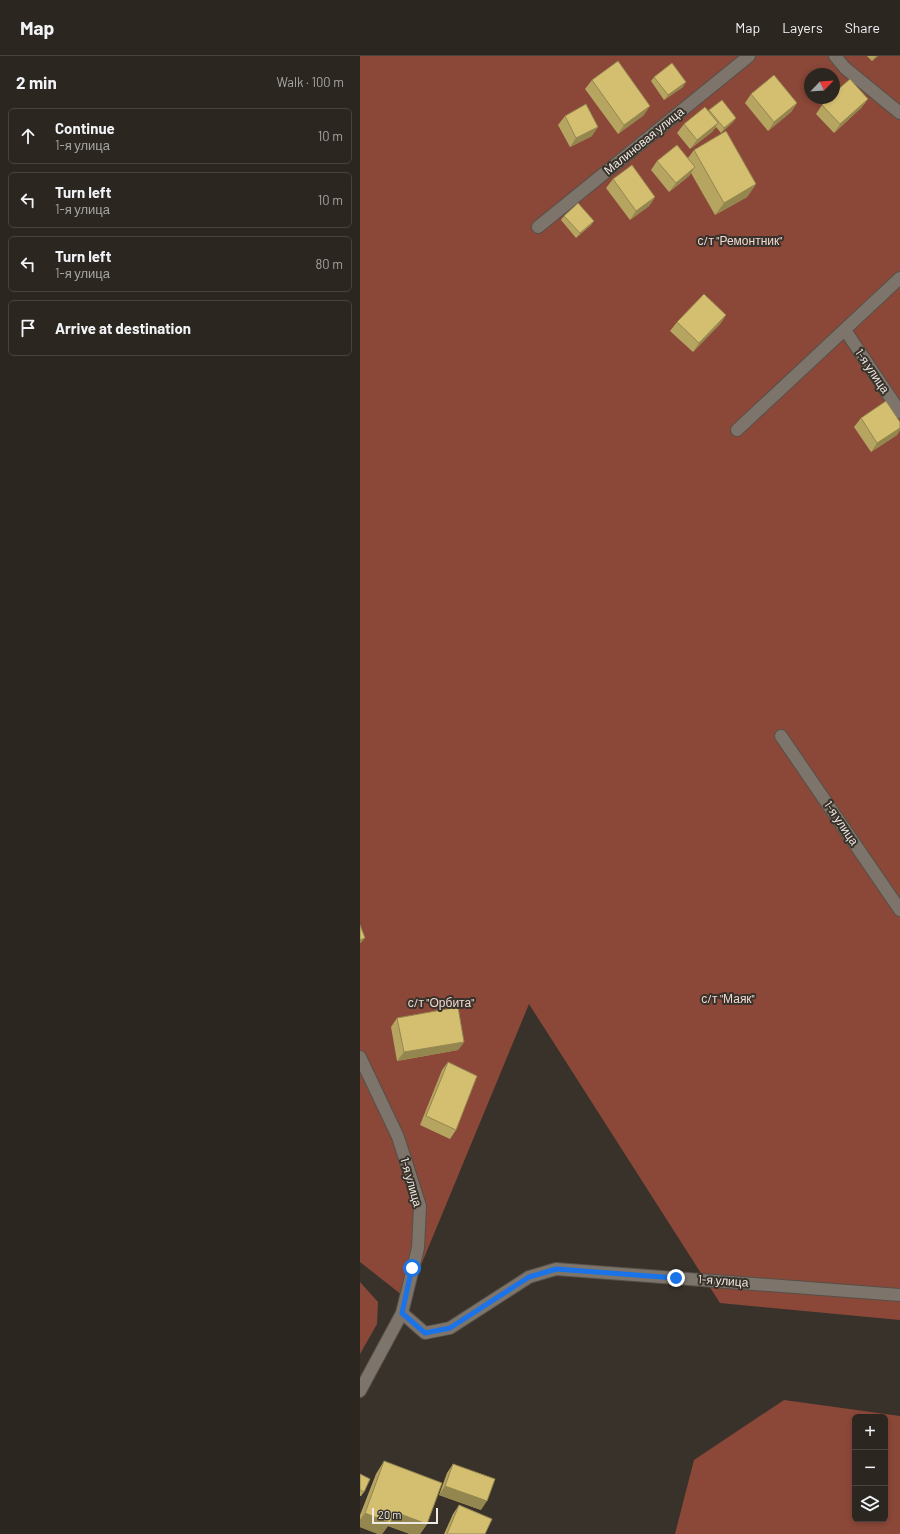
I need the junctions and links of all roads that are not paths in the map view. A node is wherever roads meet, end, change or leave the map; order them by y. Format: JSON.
{"nodes":[{"id":1,"x":749,"y":56,"type":"edge"},
{"id":2,"x":835,"y":56,"type":"edge"},
{"id":3,"x":900,"y":113,"type":"edge"},
{"id":4,"x":538,"y":227,"type":"dead end"},
{"id":5,"x":900,"y":278,"type":"edge"},
{"id":6,"x":845,"y":330,"type":"junction"},
{"id":7,"x":900,"y":412,"type":"edge"},
{"id":8,"x":737,"y":430,"type":"dead end"},
{"id":9,"x":781,"y":736,"type":"dead end"},
{"id":10,"x":900,"y":910,"type":"edge"},
{"id":11,"x":360,"y":1057,"type":"edge"},
{"id":12,"x":900,"y":1295,"type":"edge"},
{"id":13,"x":402,"y":1313,"type":"junction"},
{"id":14,"x":360,"y":1391,"type":"edge"}],
"edges":[{"from":1,"to":4,"type":"street","name":"Малиновая улица"},
{"from":2,"to":3,"type":"street"},
{"from":5,"to":6,"type":"street"},
{"from":6,"to":7,"type":"street","name":"1-я улица"},
{"from":6,"to":8,"type":"street"},
{"from":9,"to":10,"type":"street","name":"1-я улица"},
{"from":11,"to":13,"type":"street","name":"1-я улица"},
{"from":12,"to":13,"type":"street","name":"1-я улица"},
{"from":13,"to":14,"type":"street","name":"1-я улица"}]}
